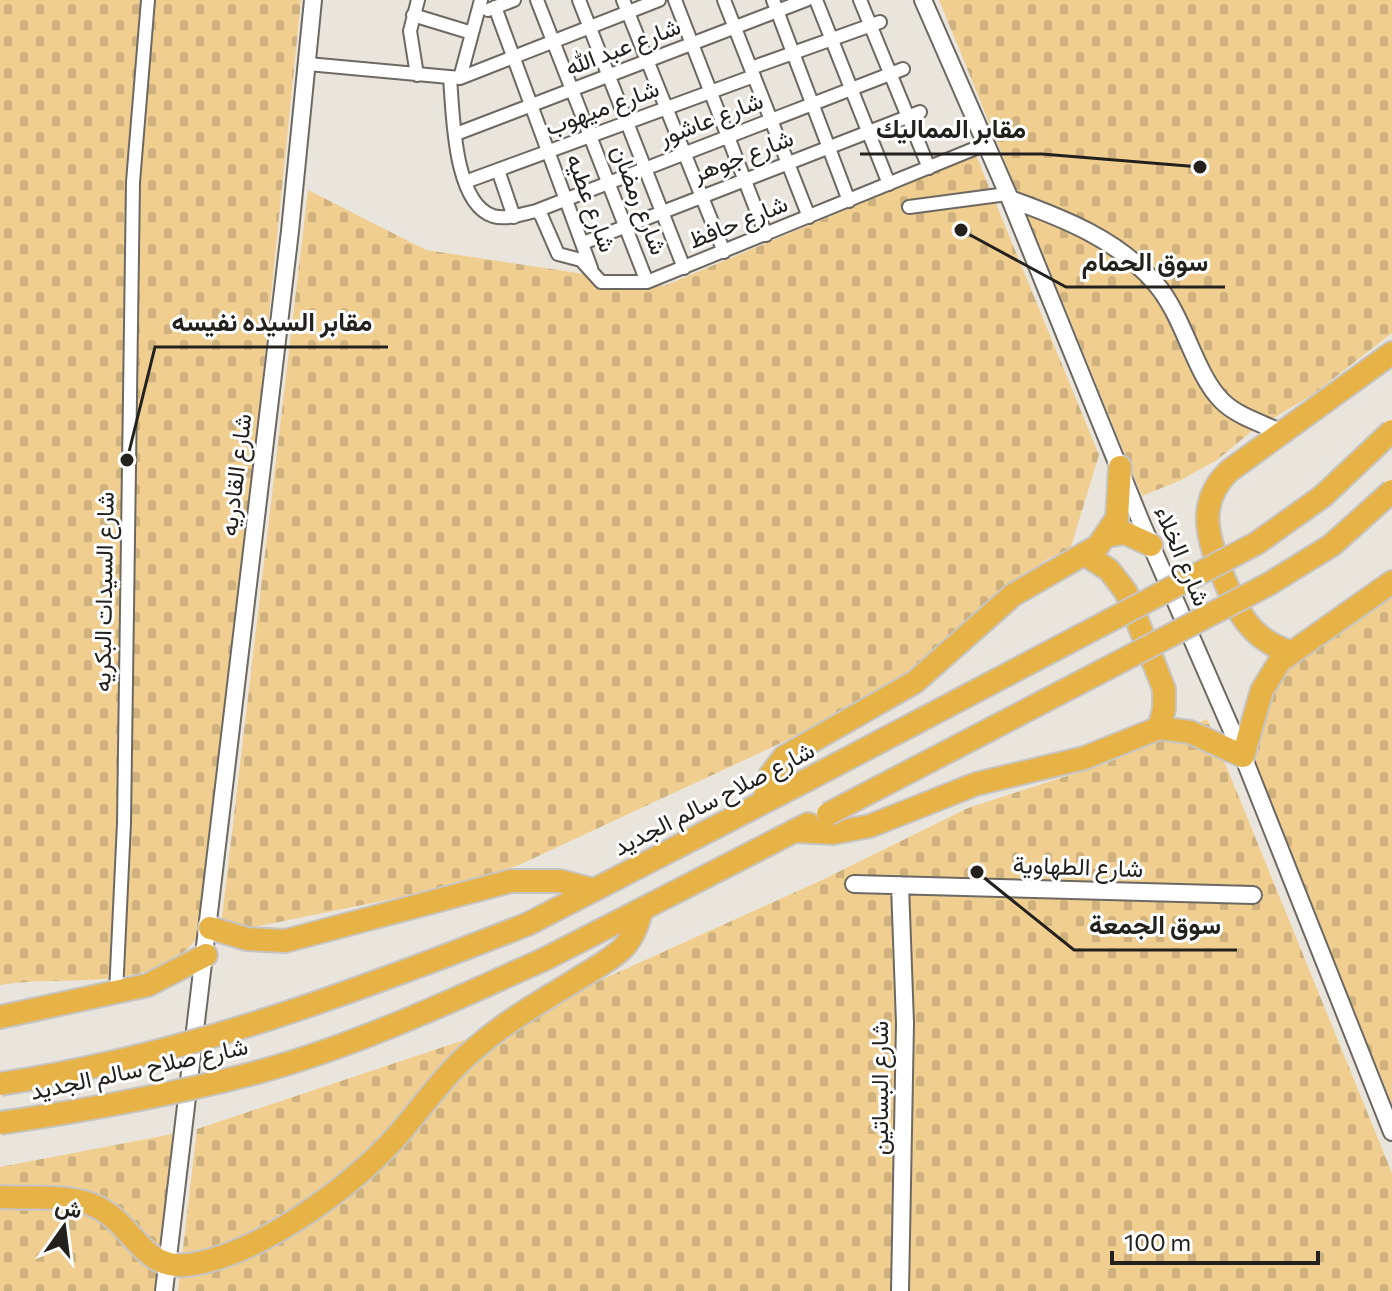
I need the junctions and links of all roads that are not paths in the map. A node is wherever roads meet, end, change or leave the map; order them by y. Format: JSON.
{"nodes":[{"id":1,"x":148,"y":0,"type":"edge"},
{"id":2,"x":313,"y":0,"type":"edge"},
{"id":3,"x":418,"y":0,"type":"edge"},
{"id":4,"x":481,"y":0,"type":"edge"},
{"id":5,"x":514,"y":0,"type":"edge"},
{"id":6,"x":537,"y":0,"type":"edge"},
{"id":7,"x":579,"y":0,"type":"edge"},
{"id":8,"x":659,"y":0,"type":"edge"},
{"id":9,"x":675,"y":0,"type":"edge"},
{"id":10,"x":724,"y":0,"type":"edge"},
{"id":11,"x":806,"y":0,"type":"edge"},
{"id":12,"x":816,"y":0,"type":"edge"},
{"id":13,"x":860,"y":0,"type":"edge"},
{"id":14,"x":923,"y":0,"type":"edge"},
{"id":15,"x":625,"y":6,"type":"edge"},
{"id":16,"x":775,"y":6,"type":"edge"},
{"id":17,"x":495,"y":7,"type":"junction"},
{"id":18,"x":477,"y":13,"type":"junction"},
{"id":19,"x":413,"y":15,"type":"junction"},
{"id":20,"x":875,"y":24,"type":"junction"},
{"id":21,"x":589,"y":26,"type":"junction"},
{"id":22,"x":735,"y":27,"type":"junction"},
{"id":23,"x":472,"y":33,"type":"junction"},
{"id":24,"x":831,"y":39,"type":"junction"},
{"id":25,"x":553,"y":40,"type":"junction"},
{"id":26,"x":692,"y":44,"type":"junction"},
{"id":27,"x":793,"y":53,"type":"junction"},
{"id":28,"x":513,"y":57,"type":"junction"},
{"id":29,"x":647,"y":61,"type":"junction"},
{"id":30,"x":308,"y":64,"type":"junction"},
{"id":31,"x":903,"y":69,"type":"dead end"},
{"id":32,"x":752,"y":72,"type":"junction"},
{"id":33,"x":890,"y":74,"type":"junction"},
{"id":34,"x":417,"y":75,"type":"junction"},
{"id":35,"x":609,"y":76,"type":"junction"},
{"id":36,"x":455,"y":78,"type":"junction"},
{"id":37,"x":851,"y":89,"type":"junction"},
{"id":38,"x":572,"y":91,"type":"junction"},
{"id":39,"x":711,"y":92,"type":"junction"},
{"id":40,"x":812,"y":104,"type":"junction"},
{"id":41,"x":531,"y":107,"type":"junction"},
{"id":42,"x":666,"y":108,"type":"junction"},
{"id":43,"x":920,"y":112,"type":"dead end"},
{"id":44,"x":907,"y":117,"type":"junction"},
{"id":45,"x":771,"y":120,"type":"junction"},
{"id":46,"x":628,"y":122,"type":"junction"},
{"id":47,"x":868,"y":132,"type":"junction"},
{"id":48,"x":456,"y":134,"type":"junction"},
{"id":49,"x":590,"y":136,"type":"junction"},
{"id":50,"x":728,"y":136,"type":"junction"},
{"id":51,"x":986,"y":144,"type":"junction"},
{"id":52,"x":828,"y":146,"type":"junction"},
{"id":53,"x":548,"y":152,"type":"junction"},
{"id":54,"x":684,"y":153,"type":"junction"},
{"id":55,"x":787,"y":162,"type":"junction"},
{"id":56,"x":645,"y":168,"type":"junction"},
{"id":57,"x":929,"y":168,"type":"junction"},
{"id":58,"x":498,"y":170,"type":"junction"},
{"id":59,"x":745,"y":179,"type":"junction"},
{"id":60,"x":465,"y":182,"type":"junction"},
{"id":61,"x":608,"y":182,"type":"junction"},
{"id":62,"x":889,"y":184,"type":"junction"},
{"id":63,"x":701,"y":196,"type":"junction"},
{"id":64,"x":1009,"y":196,"type":"junction"},
{"id":65,"x":566,"y":198,"type":"junction"},
{"id":66,"x":849,"y":201,"type":"junction"},
{"id":67,"x":909,"y":207,"type":"dead end"},
{"id":68,"x":536,"y":211,"type":"junction"},
{"id":69,"x":662,"y":211,"type":"junction"},
{"id":70,"x":514,"y":217,"type":"junction"},
{"id":71,"x":809,"y":217,"type":"junction"},
{"id":72,"x":625,"y":226,"type":"junction"},
{"id":73,"x":766,"y":235,"type":"junction"},
{"id":74,"x":583,"y":243,"type":"junction"},
{"id":75,"x":724,"y":252,"type":"junction"},
{"id":76,"x":684,"y":268,"type":"junction"},
{"id":77,"x":595,"y":279,"type":"junction"},
{"id":78,"x":647,"y":282,"type":"junction"},
{"id":79,"x":1392,"y":353,"type":"edge"},
{"id":80,"x":1392,"y":431,"type":"edge"},
{"id":81,"x":1280,"y":432,"type":"junction"},
{"id":82,"x":1120,"y":467,"type":"junction"},
{"id":83,"x":1392,"y":491,"type":"edge"},
{"id":84,"x":1106,"y":536,"type":"junction"},
{"id":85,"x":1151,"y":545,"type":"junction"},
{"id":86,"x":1086,"y":555,"type":"junction"},
{"id":87,"x":1392,"y":582,"type":"edge"},
{"id":88,"x":1290,"y":652,"type":"junction"},
{"id":89,"x":1159,"y":728,"type":"junction"},
{"id":90,"x":1243,"y":756,"type":"junction"},
{"id":91,"x":764,"y":802,"type":"junction"},
{"id":92,"x":794,"y":831,"type":"junction"},
{"id":93,"x":854,"y":884,"type":"dead end"},
{"id":94,"x":900,"y":885,"type":"junction"},
{"id":95,"x":594,"y":890,"type":"junction"},
{"id":96,"x":1253,"y":895,"type":"dead end"},
{"id":97,"x":642,"y":909,"type":"junction"},
{"id":98,"x":210,"y":928,"type":"junction"},
{"id":99,"x":206,"y":955,"type":"junction"},
{"id":100,"x":116,"y":993,"type":"junction"},
{"id":101,"x":0,"y":1017,"type":"edge"},
{"id":102,"x":0,"y":1084,"type":"edge"},
{"id":103,"x":0,"y":1123,"type":"edge"},
{"id":104,"x":1392,"y":1132,"type":"edge"},
{"id":105,"x":0,"y":1197,"type":"edge"},
{"id":106,"x":167,"y":1266,"type":"junction"},
{"id":107,"x":164,"y":1291,"type":"edge"},
{"id":108,"x":900,"y":1291,"type":"edge"}],
"edges":[{"from":1,"to":100,"type":"street","name":"شارع السيدات البكريه"},
{"from":2,"to":30,"type":"street","name":"شارع القادريه"},
{"from":3,"to":19,"type":"street"},
{"from":4,"to":18,"type":"street"},
{"from":5,"to":17,"type":"street"},
{"from":6,"to":25,"type":"street","name":"شارع رمضان"},
{"from":7,"to":21,"type":"street"},
{"from":8,"to":15,"type":"street"},
{"from":9,"to":26,"type":"street"},
{"from":10,"to":22,"type":"street"},
{"from":11,"to":16,"type":"street","name":"شارع عبد الله"},
{"from":12,"to":24,"type":"street"},
{"from":13,"to":20,"type":"street"},
{"from":14,"to":51,"type":"street","name":"شارع الخلاء"},
{"from":15,"to":21,"type":"street"},
{"from":15,"to":29,"type":"street"},
{"from":16,"to":22,"type":"street","name":"شارع عبد الله"},
{"from":16,"to":27,"type":"street"},
{"from":17,"to":18,"type":"street"},
{"from":17,"to":28,"type":"street","name":"شارع عطيه"},
{"from":18,"to":23,"type":"street"},
{"from":19,"to":23,"type":"street"},
{"from":19,"to":34,"type":"street"},
{"from":20,"to":24,"type":"street","name":"شارع ميهوب"},
{"from":20,"to":33,"type":"street"},
{"from":21,"to":25,"type":"street"},
{"from":21,"to":35,"type":"street"},
{"from":22,"to":26,"type":"street","name":"شارع عبد الله"},
{"from":22,"to":32,"type":"street"},
{"from":23,"to":36,"type":"street"},
{"from":24,"to":27,"type":"street","name":"شارع ميهوب"},
{"from":24,"to":37,"type":"street"},
{"from":25,"to":28,"type":"street"},
{"from":25,"to":38,"type":"street","name":"شارع رمضان"},
{"from":26,"to":29,"type":"street","name":"شارع عبد الله"},
{"from":26,"to":39,"type":"street"},
{"from":27,"to":32,"type":"street","name":"شارع ميهوب"},
{"from":27,"to":40,"type":"street"},
{"from":28,"to":36,"type":"street"},
{"from":28,"to":41,"type":"street","name":"شارع عطيه"},
{"from":29,"to":35,"type":"street","name":"شارع عبد الله"},
{"from":29,"to":42,"type":"street"},
{"from":30,"to":34,"type":"street"},
{"from":30,"to":98,"type":"street","name":"شارع القادريه"},
{"from":31,"to":33,"type":"street","name":"شارع عاشور"},
{"from":32,"to":39,"type":"street","name":"شارع ميهوب"},
{"from":32,"to":45,"type":"street"},
{"from":33,"to":37,"type":"street","name":"شارع عاشور"},
{"from":33,"to":44,"type":"street"},
{"from":34,"to":36,"type":"street"},
{"from":35,"to":38,"type":"street","name":"شارع عبد الله"},
{"from":35,"to":46,"type":"street"},
{"from":36,"to":48,"type":"street"},
{"from":37,"to":40,"type":"street","name":"شارع عاشور"},
{"from":37,"to":47,"type":"street"},
{"from":38,"to":41,"type":"street","name":"شارع عبد الله"},
{"from":38,"to":49,"type":"street","name":"شارع رمضان"},
{"from":39,"to":42,"type":"street","name":"شارع ميهوب"},
{"from":39,"to":50,"type":"street"},
{"from":40,"to":45,"type":"street","name":"شارع عاشور"},
{"from":40,"to":52,"type":"street"},
{"from":41,"to":48,"type":"street","name":"شارع عبد الله"},
{"from":41,"to":53,"type":"street","name":"شارع عطيه"},
{"from":42,"to":46,"type":"street","name":"شارع ميهوب"},
{"from":42,"to":54,"type":"street"},
{"from":43,"to":44,"type":"street","name":"شارع جوهر"},
{"from":44,"to":47,"type":"street","name":"شارع جوهر"},
{"from":44,"to":57,"type":"street"},
{"from":45,"to":50,"type":"street","name":"شارع عاشور"},
{"from":45,"to":55,"type":"street"},
{"from":46,"to":49,"type":"street","name":"شارع ميهوب"},
{"from":46,"to":56,"type":"street"},
{"from":47,"to":52,"type":"street","name":"شارع جوهر"},
{"from":47,"to":62,"type":"street"},
{"from":48,"to":60,"type":"street"},
{"from":49,"to":53,"type":"street","name":"شارع ميهوب"},
{"from":49,"to":61,"type":"street","name":"شارع رمضان"},
{"from":50,"to":54,"type":"street","name":"شارع عاشور"},
{"from":50,"to":59,"type":"street"},
{"from":51,"to":57,"type":"street","name":"شارع حافظ"},
{"from":51,"to":64,"type":"street","name":"شارع الخلاء"},
{"from":52,"to":55,"type":"street","name":"شارع جوهر"},
{"from":52,"to":66,"type":"street"},
{"from":53,"to":58,"type":"street","name":"شارع ميهوب"},
{"from":53,"to":65,"type":"street","name":"شارع عطيه"},
{"from":54,"to":56,"type":"street","name":"شارع عاشور"},
{"from":54,"to":63,"type":"street"},
{"from":55,"to":59,"type":"street","name":"شارع جوهر"},
{"from":55,"to":71,"type":"street"},
{"from":56,"to":61,"type":"street","name":"شارع عاشور"},
{"from":56,"to":69,"type":"street"},
{"from":57,"to":62,"type":"street","name":"شارع حافظ"},
{"from":58,"to":60,"type":"street","name":"شارع ميهوب"},
{"from":58,"to":70,"type":"street"},
{"from":59,"to":63,"type":"street","name":"شارع جوهر"},
{"from":59,"to":73,"type":"street"},
{"from":60,"to":70,"type":"street"},
{"from":61,"to":65,"type":"street","name":"شارع عاشور"},
{"from":61,"to":72,"type":"street","name":"شارع رمضان"},
{"from":62,"to":66,"type":"street","name":"شارع حافظ"},
{"from":63,"to":69,"type":"street","name":"شارع جوهر"},
{"from":63,"to":75,"type":"street"},
{"from":64,"to":67,"type":"street"},
{"from":64,"to":81,"type":"street"},
{"from":64,"to":82,"type":"street","name":"شارع الخلاء"},
{"from":65,"to":68,"type":"street","name":"شارع عاشور"},
{"from":65,"to":74,"type":"street","name":"شارع عطيه"},
{"from":66,"to":71,"type":"street","name":"شارع حافظ"},
{"from":68,"to":70,"type":"street","name":"شارع عاشور"},
{"from":68,"to":77,"type":"street"},
{"from":69,"to":72,"type":"street","name":"شارع جوهر"},
{"from":69,"to":76,"type":"street"},
{"from":71,"to":73,"type":"street","name":"شارع حافظ"},
{"from":72,"to":74,"type":"street","name":"شارع جوهر"},
{"from":72,"to":78,"type":"street","name":"شارع رمضان"},
{"from":73,"to":75,"type":"street","name":"شارع حافظ"},
{"from":74,"to":77,"type":"street","name":"شارع عطيه"},
{"from":75,"to":76,"type":"street","name":"شارع حافظ"},
{"from":76,"to":78,"type":"street","name":"شارع حافظ"},
{"from":77,"to":78,"type":"street","name":"شارع حافظ"},
{"from":79,"to":81,"type":"highway"},
{"from":80,"to":91,"type":"highway","name":"شارع صلاح سالم الجديد","bridge":true},
{"from":81,"to":88,"type":"highway"},
{"from":82,"to":84,"type":"highway"},
{"from":82,"to":85,"type":"street","name":"شارع الخلاء"},
{"from":83,"to":92,"type":"highway","name":"شارع صلاح سالم الجديد","bridge":true},
{"from":84,"to":85,"type":"highway"},
{"from":84,"to":86,"type":"highway"},
{"from":85,"to":90,"type":"street","name":"شارع الخلاء"},
{"from":86,"to":89,"type":"highway"},
{"from":86,"to":91,"type":"highway"},
{"from":87,"to":88,"type":"highway"},
{"from":88,"to":90,"type":"highway"},
{"from":89,"to":90,"type":"highway"},
{"from":89,"to":92,"type":"highway"},
{"from":90,"to":104,"type":"street","name":"شارع الخلاء"},
{"from":91,"to":95,"type":"highway","name":"شارع صلاح سالم الجديد"},
{"from":92,"to":97,"type":"highway","name":"شارع صلاح سالم الجديد"},
{"from":93,"to":94,"type":"street","name":"شارع الطهاوية"},
{"from":94,"to":96,"type":"street","name":"شارع الطهاوية"},
{"from":94,"to":108,"type":"street","name":"شارع البساتين"},
{"from":95,"to":98,"type":"highway"},
{"from":95,"to":102,"type":"highway","name":"شارع صلاح سالم الجديد","bridge":true},
{"from":97,"to":103,"type":"highway","name":"شارع صلاح سالم الجديد","bridge":true},
{"from":97,"to":106,"type":"highway"},
{"from":98,"to":99,"type":"street","name":"شارع القادريه"},
{"from":99,"to":100,"type":"highway"},
{"from":99,"to":106,"type":"street","name":"شارع القادريه"},
{"from":100,"to":101,"type":"highway"},
{"from":105,"to":106,"type":"highway"},
{"from":106,"to":107,"type":"street","name":"شارع القادريه"}]}
